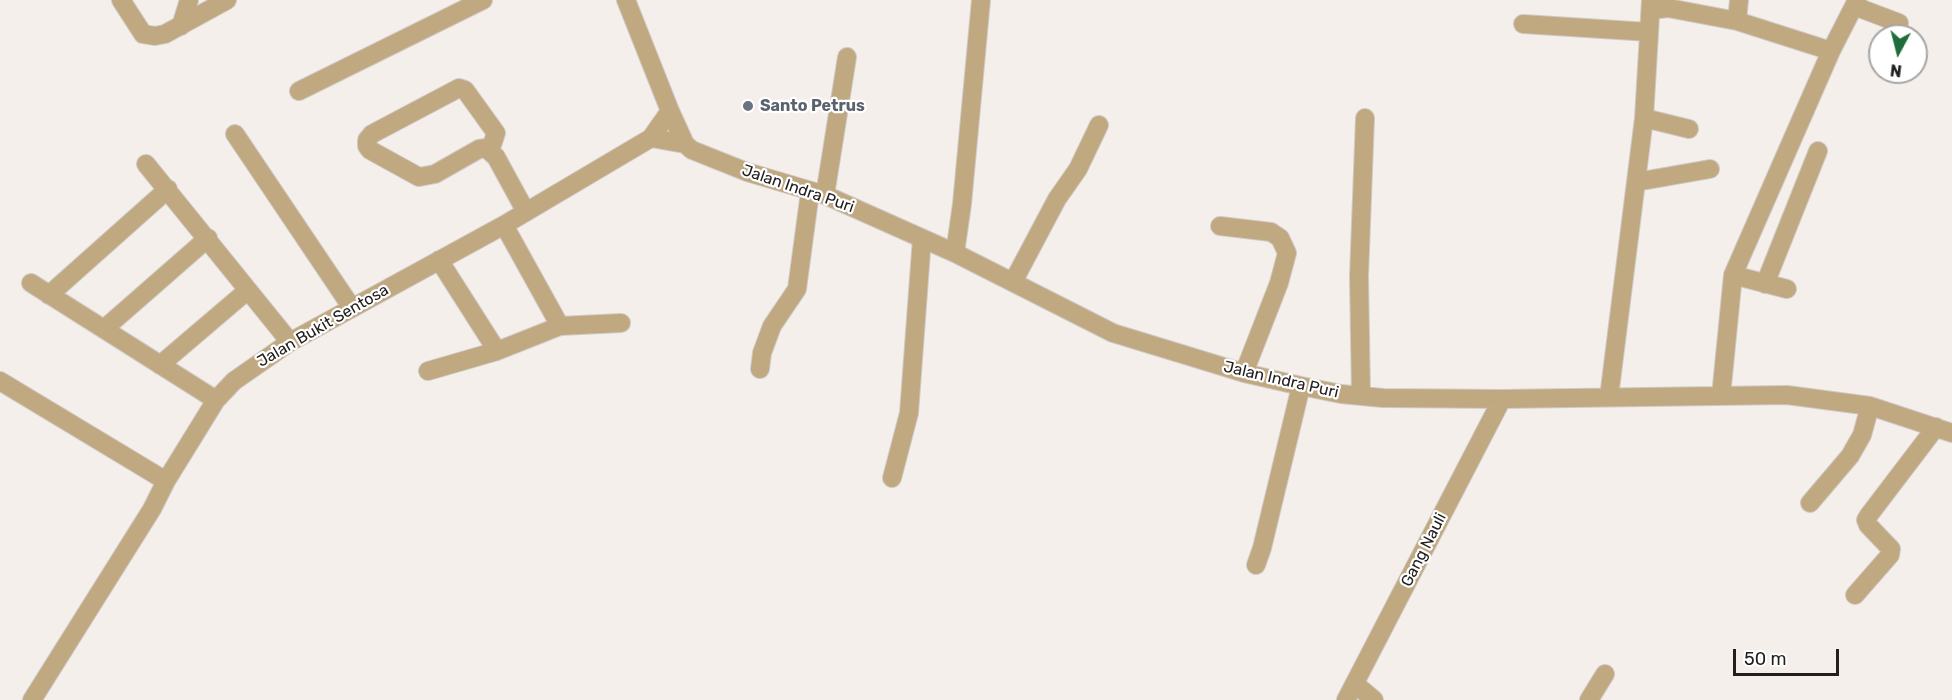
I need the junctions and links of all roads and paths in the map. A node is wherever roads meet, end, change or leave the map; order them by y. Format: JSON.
{"nodes":[{"id":1,"x":121,"y":0,"type":"edge"},
{"id":2,"x":189,"y":0,"type":"edge"},
{"id":3,"x":227,"y":0,"type":"edge"},
{"id":4,"x":483,"y":0,"type":"edge"},
{"id":5,"x":626,"y":0,"type":"edge"},
{"id":6,"x":981,"y":0,"type":"edge"},
{"id":7,"x":1739,"y":0,"type":"edge"},
{"id":8,"x":1855,"y":3,"type":"edge"},
{"id":9,"x":1660,"y":4,"type":"edge"},
{"id":10,"x":1737,"y":21,"type":"junction"},
{"id":11,"x":1899,"y":23,"type":"dead end"},
{"id":12,"x":1523,"y":24,"type":"dead end"},
{"id":13,"x":180,"y":26,"type":"junction"},
{"id":14,"x":1649,"y":32,"type":"junction"},
{"id":15,"x":1831,"y":51,"type":"junction"},
{"id":16,"x":848,"y":57,"type":"dead end"},
{"id":17,"x":299,"y":91,"type":"dead end"},
{"id":18,"x":670,"y":111,"type":"junction"},
{"id":19,"x":1365,"y":118,"type":"dead end"},
{"id":20,"x":1644,"y":118,"type":"junction"},
{"id":21,"x":1099,"y":125,"type":"dead end"},
{"id":22,"x":1689,"y":129,"type":"dead end"},
{"id":23,"x":235,"y":134,"type":"dead end"},
{"id":24,"x":651,"y":138,"type":"junction"},
{"id":25,"x":685,"y":144,"type":"junction"},
{"id":26,"x":490,"y":151,"type":"junction"},
{"id":27,"x":1818,"y":151,"type":"dead end"},
{"id":28,"x":146,"y":164,"type":"dead end"},
{"id":29,"x":1710,"y":169,"type":"dead end"},
{"id":30,"x":1636,"y":182,"type":"junction"},
{"id":31,"x":168,"y":189,"type":"junction"},
{"id":32,"x":817,"y":193,"type":"junction"},
{"id":33,"x":526,"y":212,"type":"junction"},
{"id":34,"x":504,"y":225,"type":"junction"},
{"id":35,"x":1220,"y":226,"type":"dead end"},
{"id":36,"x":208,"y":238,"type":"junction"},
{"id":37,"x":922,"y":238,"type":"junction"},
{"id":38,"x":955,"y":253,"type":"junction"},
{"id":39,"x":439,"y":260,"type":"junction"},
{"id":40,"x":1733,"y":275,"type":"junction"},
{"id":41,"x":1013,"y":282,"type":"junction"},
{"id":42,"x":31,"y":284,"type":"dead end"},
{"id":43,"x":1765,"y":284,"type":"junction"},
{"id":44,"x":1787,"y":289,"type":"dead end"},
{"id":45,"x":248,"y":290,"type":"junction"},
{"id":46,"x":49,"y":295,"type":"junction"},
{"id":47,"x":352,"y":308,"type":"junction"},
{"id":48,"x":621,"y":323,"type":"dead end"},
{"id":49,"x":560,"y":327,"type":"junction"},
{"id":50,"x":104,"y":329,"type":"junction"},
{"id":51,"x":290,"y":342,"type":"junction"},
{"id":52,"x":497,"y":351,"type":"junction"},
{"id":53,"x":160,"y":365,"type":"junction"},
{"id":54,"x":760,"y":369,"type":"dead end"},
{"id":55,"x":428,"y":371,"type":"dead end"},
{"id":56,"x":1244,"y":373,"type":"junction"},
{"id":57,"x":0,"y":381,"type":"edge"},
{"id":58,"x":1301,"y":386,"type":"junction"},
{"id":59,"x":1361,"y":396,"type":"junction"},
{"id":60,"x":1721,"y":396,"type":"junction"},
{"id":61,"x":1609,"y":397,"type":"junction"},
{"id":62,"x":1502,"y":399,"type":"junction"},
{"id":63,"x":216,"y":400,"type":"junction"},
{"id":64,"x":1870,"y":406,"type":"junction"},
{"id":65,"x":1947,"y":428,"type":"edge"},
{"id":66,"x":892,"y":478,"type":"dead end"},
{"id":67,"x":166,"y":481,"type":"junction"},
{"id":68,"x":1810,"y":503,"type":"dead end"},
{"id":69,"x":1256,"y":566,"type":"dead end"},
{"id":70,"x":1855,"y":595,"type":"dead end"},
{"id":71,"x":1605,"y":674,"type":"dead end"},
{"id":72,"x":1350,"y":692,"type":"edge"},
{"id":73,"x":33,"y":700,"type":"edge"},
{"id":74,"x":1374,"y":700,"type":"edge"},
{"id":75,"x":1589,"y":700,"type":"edge"}],
"edges":[{"from":1,"to":13,"type":"street"},
{"from":2,"to":13,"type":"street"},
{"from":3,"to":13,"type":"street"},
{"from":4,"to":17,"type":"street"},
{"from":5,"to":18,"type":"street"},
{"from":6,"to":38,"type":"street"},
{"from":7,"to":10,"type":"street"},
{"from":8,"to":11,"type":"street"},
{"from":8,"to":15,"type":"street"},
{"from":9,"to":10,"type":"street"},
{"from":9,"to":14,"type":"street"},
{"from":10,"to":15,"type":"street"},
{"from":12,"to":14,"type":"street"},
{"from":14,"to":20,"type":"street"},
{"from":15,"to":40,"type":"street"},
{"from":16,"to":32,"type":"street"},
{"from":18,"to":24,"type":"street","name":"Jalan Bukit Sentosa"},
{"from":18,"to":25,"type":"street"},
{"from":19,"to":59,"type":"street"},
{"from":20,"to":22,"type":"street"},
{"from":20,"to":30,"type":"street"},
{"from":21,"to":41,"type":"street"},
{"from":23,"to":47,"type":"street"},
{"from":24,"to":25,"type":"street","name":"Jalan Indra Puri"},
{"from":24,"to":33,"type":"street","name":"Jalan Bukit Sentosa"},
{"from":25,"to":32,"type":"street","name":"Jalan Indra Puri"},
{"from":26,"to":26,"type":"street"},
{"from":26,"to":33,"type":"street"},
{"from":27,"to":43,"type":"street"},
{"from":28,"to":31,"type":"street"},
{"from":29,"to":30,"type":"street"},
{"from":30,"to":61,"type":"street"},
{"from":31,"to":36,"type":"street"},
{"from":31,"to":46,"type":"street"},
{"from":32,"to":37,"type":"street","name":"Jalan Indra Puri"},
{"from":32,"to":54,"type":"street"},
{"from":33,"to":34,"type":"street","name":"Jalan Bukit Sentosa"},
{"from":34,"to":39,"type":"street","name":"Jalan Bukit Sentosa"},
{"from":34,"to":49,"type":"street"},
{"from":35,"to":56,"type":"street"},
{"from":36,"to":45,"type":"street"},
{"from":36,"to":50,"type":"street"},
{"from":37,"to":38,"type":"street","name":"Jalan Indra Puri"},
{"from":37,"to":66,"type":"street"},
{"from":38,"to":41,"type":"street","name":"Jalan Indra Puri"},
{"from":39,"to":47,"type":"street","name":"Jalan Bukit Sentosa"},
{"from":39,"to":52,"type":"street"},
{"from":40,"to":43,"type":"street"},
{"from":40,"to":60,"type":"street"},
{"from":41,"to":56,"type":"street","name":"Jalan Indra Puri"},
{"from":42,"to":46,"type":"street"},
{"from":43,"to":44,"type":"street"},
{"from":45,"to":51,"type":"street"},
{"from":45,"to":53,"type":"street"},
{"from":46,"to":50,"type":"street"},
{"from":47,"to":51,"type":"street","name":"Jalan Bukit Sentosa"},
{"from":48,"to":49,"type":"street"},
{"from":49,"to":52,"type":"street"},
{"from":50,"to":53,"type":"street"},
{"from":51,"to":63,"type":"street","name":"Jalan Bukit Sentosa"},
{"from":52,"to":55,"type":"street"},
{"from":53,"to":63,"type":"street"},
{"from":56,"to":58,"type":"street","name":"Jalan Indra Puri"},
{"from":57,"to":67,"type":"street"},
{"from":58,"to":59,"type":"street","name":"Jalan Indra Puri"},
{"from":58,"to":69,"type":"street"},
{"from":59,"to":62,"type":"street","name":"Jalan Indra Puri"},
{"from":60,"to":61,"type":"street","name":"Jalan Indra Puri"},
{"from":60,"to":64,"type":"street","name":"Jalan Indra Puri"},
{"from":61,"to":62,"type":"street","name":"Jalan Indra Puri"},
{"from":62,"to":72,"type":"street","name":"Gang Nauli"},
{"from":63,"to":67,"type":"street","name":"Jalan Bukit Sentosa"},
{"from":64,"to":65,"type":"street","name":"Jalan Indra Puri"},
{"from":64,"to":68,"type":"street"},
{"from":65,"to":70,"type":"street"},
{"from":67,"to":73,"type":"street","name":"Jalan Bukit Sentosa"},
{"from":71,"to":75,"type":"street"},
{"from":72,"to":74,"type":"street"}]}
